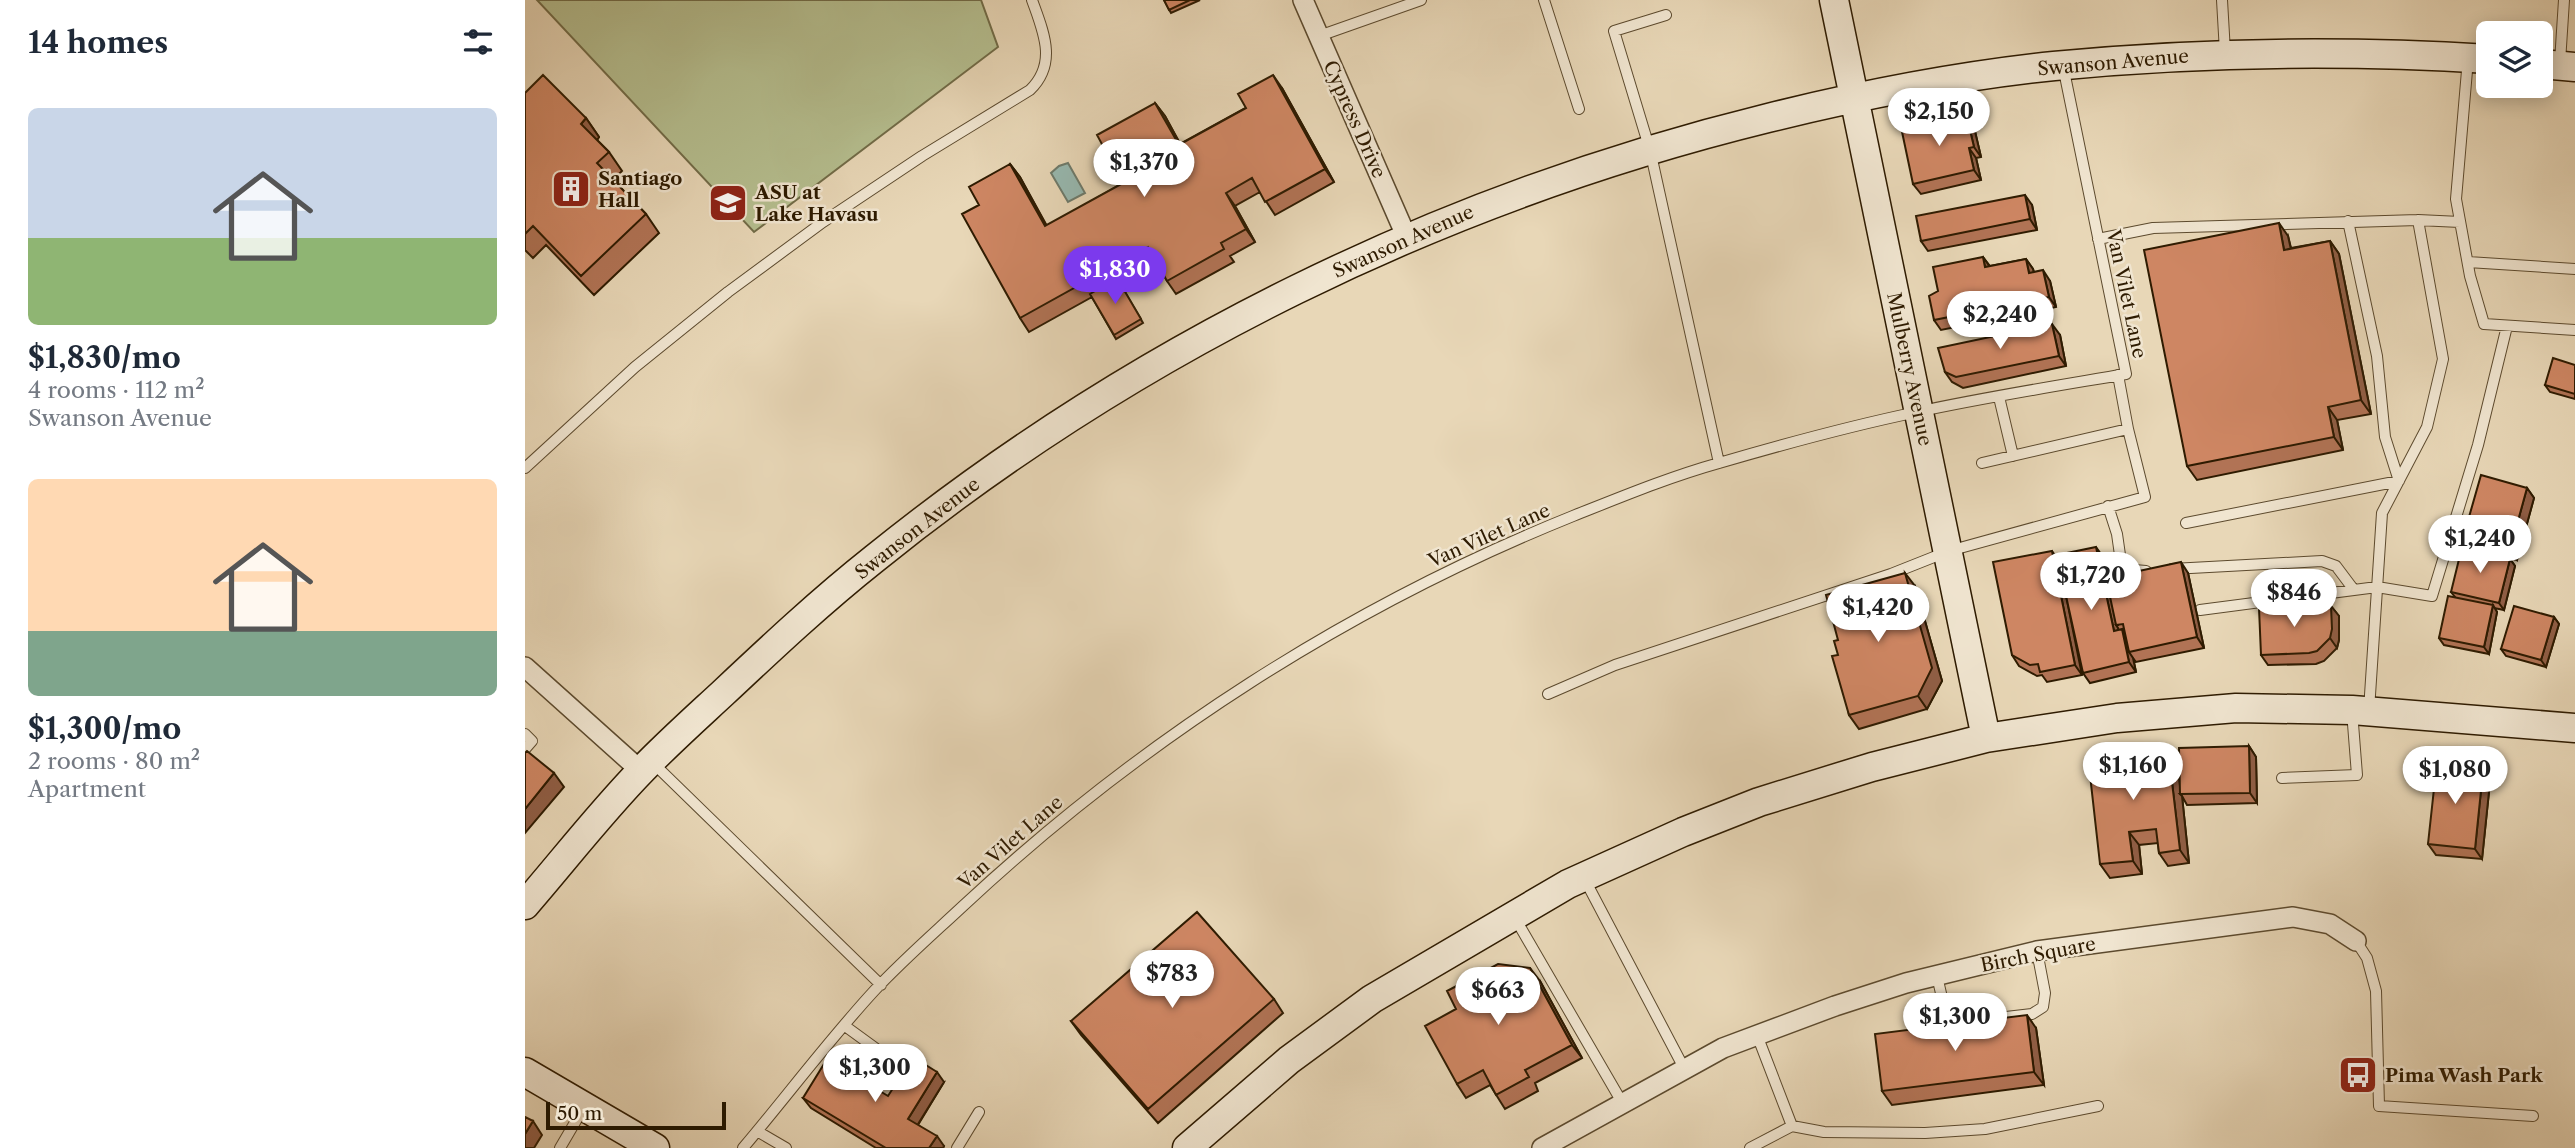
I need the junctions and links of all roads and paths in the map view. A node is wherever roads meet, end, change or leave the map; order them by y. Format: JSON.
{"nodes":[{"id":1,"x":1032,"y":0,"type":"edge"},
{"id":2,"x":1303,"y":0,"type":"edge"},
{"id":3,"x":1421,"y":0,"type":"edge"},
{"id":4,"x":1545,"y":0,"type":"edge"},
{"id":5,"x":1834,"y":0,"type":"edge"},
{"id":6,"x":2222,"y":0,"type":"edge"},
{"id":7,"x":2564,"y":0,"type":"edge"},
{"id":8,"x":1666,"y":15,"type":"dead end"},
{"id":9,"x":1318,"y":36,"type":"junction"},
{"id":10,"x":2225,"y":54,"type":"junction"},
{"id":11,"x":2476,"y":59,"type":"edge"},
{"id":12,"x":2063,"y":66,"type":"junction"},
{"id":13,"x":2559,"y":66,"type":"edge"},
{"id":14,"x":2476,"y":72,"type":"edge"},
{"id":15,"x":1854,"y":98,"type":"junction"},
{"id":16,"x":1579,"y":109,"type":"dead end"},
{"id":17,"x":1650,"y":150,"type":"junction"},
{"id":18,"x":2418,"y":220,"type":"junction"},
{"id":19,"x":2348,"y":221,"type":"junction"},
{"id":20,"x":2460,"y":222,"type":"junction"},
{"id":21,"x":1407,"y":238,"type":"junction"},
{"id":22,"x":2098,"y":239,"type":"junction"},
{"id":23,"x":2468,"y":262,"type":"junction"},
{"id":24,"x":2575,"y":269,"type":"edge"},
{"id":25,"x":2507,"y":326,"type":"junction"},
{"id":26,"x":2575,"y":330,"type":"edge"},
{"id":27,"x":2119,"y":375,"type":"junction"},
{"id":28,"x":1999,"y":397,"type":"junction"},
{"id":29,"x":1918,"y":411,"type":"junction"},
{"id":30,"x":2128,"y":429,"type":"junction"},
{"id":31,"x":2013,"y":456,"type":"junction"},
{"id":32,"x":1719,"y":463,"type":"junction"},
{"id":33,"x":1982,"y":463,"type":"dead end"},
{"id":34,"x":525,"y":468,"type":"edge"},
{"id":35,"x":2399,"y":481,"type":"junction"},
{"id":36,"x":2108,"y":506,"type":"junction"},
{"id":37,"x":2186,"y":523,"type":"dead end"},
{"id":38,"x":1949,"y":551,"type":"junction"},
{"id":39,"x":2377,"y":587,"type":"junction"},
{"id":40,"x":2354,"y":590,"type":"junction"},
{"id":41,"x":2200,"y":610,"type":"dead end"},
{"id":42,"x":525,"y":667,"type":"edge"},
{"id":43,"x":1549,"y":694,"type":"dead end"},
{"id":44,"x":2360,"y":710,"type":"junction"},
{"id":45,"x":2575,"y":728,"type":"edge"},
{"id":46,"x":525,"y":734,"type":"edge"},
{"id":47,"x":1986,"y":738,"type":"junction"},
{"id":48,"x":525,"y":749,"type":"edge"},
{"id":49,"x":646,"y":766,"type":"junction"},
{"id":50,"x":2282,"y":778,"type":"dead end"},
{"id":51,"x":1584,"y":877,"type":"junction"},
{"id":52,"x":525,"y":905,"type":"edge"},
{"id":53,"x":1513,"y":915,"type":"junction"},
{"id":54,"x":2355,"y":941,"type":"joint"},
{"id":55,"x":2037,"y":951,"type":"junction"},
{"id":56,"x":1937,"y":976,"type":"junction"},
{"id":57,"x":881,"y":985,"type":"junction"},
{"id":58,"x":845,"y":1026,"type":"junction"},
{"id":59,"x":1757,"y":1035,"type":"junction"},
{"id":60,"x":904,"y":1069,"type":"edge"},
{"id":61,"x":1685,"y":1070,"type":"junction"},
{"id":62,"x":525,"y":1072,"type":"edge"},
{"id":63,"x":1623,"y":1104,"type":"junction"},
{"id":64,"x":2098,"y":1106,"type":"dead end"},
{"id":65,"x":584,"y":1107,"type":"junction"},
{"id":66,"x":979,"y":1112,"type":"dead end"},
{"id":67,"x":2533,"y":1116,"type":"dead end"},
{"id":68,"x":1792,"y":1126,"type":"junction"},
{"id":69,"x":757,"y":1131,"type":"junction"},
{"id":70,"x":560,"y":1148,"type":"edge"},
{"id":71,"x":655,"y":1148,"type":"edge"},
{"id":72,"x":743,"y":1148,"type":"edge"},
{"id":73,"x":786,"y":1148,"type":"edge"},
{"id":74,"x":957,"y":1148,"type":"edge"},
{"id":75,"x":1187,"y":1148,"type":"edge"},
{"id":76,"x":1542,"y":1148,"type":"edge"},
{"id":77,"x":1750,"y":1148,"type":"edge"}],
"edges":[{"from":1,"to":34,"type":"lane"},
{"from":2,"to":9,"type":"street","name":"Cypress Drive"},
{"from":3,"to":9,"type":"lane"},
{"from":4,"to":16,"type":"lane"},
{"from":5,"to":15,"type":"street","name":"Mulberry Avenue"},
{"from":6,"to":10,"type":"lane"},
{"from":7,"to":13,"type":"lane"},
{"from":8,"to":17,"type":"lane"},
{"from":9,"to":21,"type":"street","name":"Cypress Drive"},
{"from":10,"to":11,"type":"street","name":"Swanson Avenue"},
{"from":10,"to":12,"type":"street","name":"Swanson Avenue"},
{"from":12,"to":15,"type":"street","name":"Swanson Avenue"},
{"from":12,"to":22,"type":"lane","name":"Van Vilet Lane"},
{"from":14,"to":20,"type":"lane"},
{"from":15,"to":17,"type":"street","name":"Swanson Avenue"},
{"from":15,"to":29,"type":"street","name":"Mulberry Avenue"},
{"from":17,"to":21,"type":"street","name":"Swanson Avenue"},
{"from":17,"to":32,"type":"lane"},
{"from":18,"to":19,"type":"lane"},
{"from":18,"to":20,"type":"lane"},
{"from":18,"to":35,"type":"lane"},
{"from":19,"to":22,"type":"lane"},
{"from":19,"to":35,"type":"lane"},
{"from":20,"to":23,"type":"lane"},
{"from":21,"to":49,"type":"street","name":"Swanson Avenue"},
{"from":22,"to":27,"type":"lane","name":"Van Vilet Lane"},
{"from":23,"to":24,"type":"lane"},
{"from":23,"to":25,"type":"lane"},
{"from":25,"to":26,"type":"lane"},
{"from":25,"to":39,"type":"lane"},
{"from":27,"to":28,"type":"lane","name":"Van Vilet Lane"},
{"from":27,"to":30,"type":"lane"},
{"from":28,"to":29,"type":"lane","name":"Van Vilet Lane"},
{"from":28,"to":31,"type":"lane"},
{"from":29,"to":32,"type":"lane","name":"Van Vilet Lane"},
{"from":29,"to":38,"type":"street","name":"Mulberry Avenue"},
{"from":30,"to":31,"type":"lane"},
{"from":30,"to":36,"type":"lane"},
{"from":31,"to":33,"type":"lane"},
{"from":32,"to":57,"type":"lane","name":"Van Vilet Lane"},
{"from":35,"to":37,"type":"lane"},
{"from":35,"to":39,"type":"lane"},
{"from":36,"to":38,"type":"lane"},
{"from":36,"to":40,"type":"lane"},
{"from":38,"to":43,"type":"lane"},
{"from":38,"to":47,"type":"street","name":"Mulberry Avenue"},
{"from":39,"to":40,"type":"lane"},
{"from":39,"to":44,"type":"lane"},
{"from":40,"to":41,"type":"lane"},
{"from":42,"to":49,"type":"street"},
{"from":44,"to":45,"type":"street"},
{"from":44,"to":47,"type":"street"},
{"from":44,"to":50,"type":"lane"},
{"from":46,"to":48,"type":"lane"},
{"from":47,"to":51,"type":"street"},
{"from":49,"to":52,"type":"street","name":"Swanson Avenue"},
{"from":49,"to":57,"type":"lane"},
{"from":51,"to":53,"type":"street"},
{"from":51,"to":61,"type":"lane"},
{"from":53,"to":63,"type":"lane"},
{"from":53,"to":75,"type":"street"},
{"from":54,"to":55,"type":"street","name":"Birch Square"},
{"from":54,"to":67,"type":"lane"},
{"from":55,"to":56,"type":"street","name":"Birch Square"},
{"from":55,"to":56,"type":"lane"},
{"from":56,"to":59,"type":"street","name":"Birch Square"},
{"from":57,"to":58,"type":"lane","name":"Van Vilet Lane"},
{"from":58,"to":60,"type":"lane"},
{"from":58,"to":69,"type":"lane","name":"Van Vilet Lane"},
{"from":59,"to":61,"type":"street","name":"Birch Square"},
{"from":59,"to":68,"type":"lane"},
{"from":61,"to":63,"type":"street","name":"Birch Square"},
{"from":62,"to":65,"type":"street"},
{"from":63,"to":76,"type":"street","name":"Birch Square"},
{"from":64,"to":68,"type":"lane"},
{"from":65,"to":70,"type":"lane"},
{"from":65,"to":71,"type":"street"},
{"from":66,"to":74,"type":"lane"},
{"from":68,"to":77,"type":"lane"},
{"from":69,"to":72,"type":"lane","name":"Van Vilet Lane"},
{"from":69,"to":73,"type":"lane"}]}
